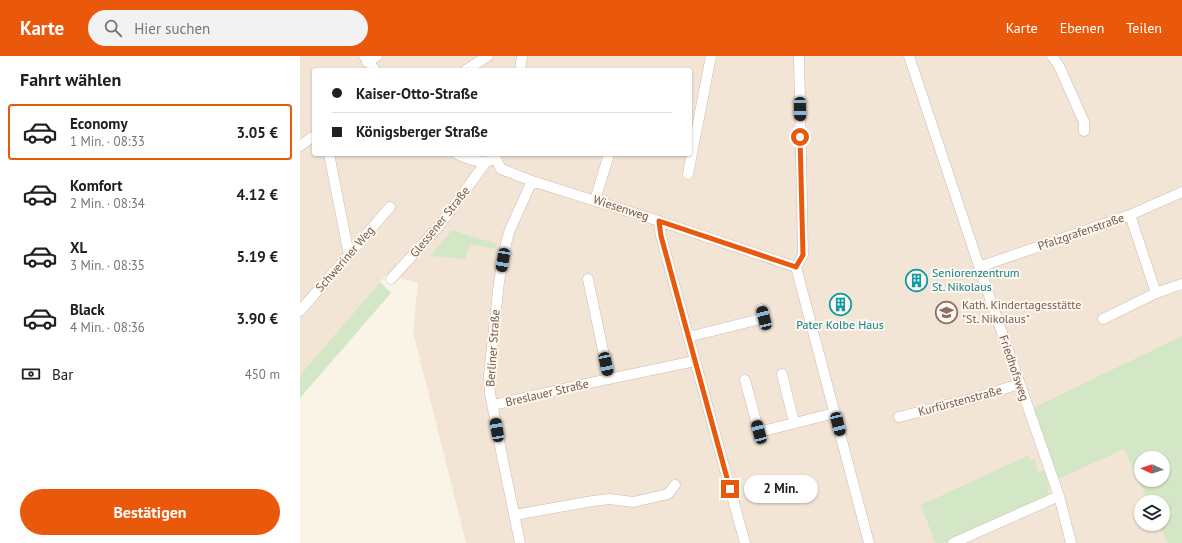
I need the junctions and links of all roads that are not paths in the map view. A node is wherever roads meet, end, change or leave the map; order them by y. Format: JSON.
{"nodes":[{"id":1,"x":378,"y":56,"type":"edge"},
{"id":2,"x":488,"y":56,"type":"edge"},
{"id":3,"x":522,"y":56,"type":"edge"},
{"id":4,"x":711,"y":56,"type":"edge"},
{"id":5,"x":799,"y":56,"type":"edge"},
{"id":6,"x":909,"y":56,"type":"edge"},
{"id":7,"x":1052,"y":56,"type":"edge"},
{"id":8,"x":366,"y":59,"type":"edge"},
{"id":9,"x":373,"y":68,"type":"edge"},
{"id":10,"x":469,"y":68,"type":"edge"},
{"id":11,"x":520,"y":68,"type":"edge"},
{"id":12,"x":1084,"y":131,"type":"dead end"},
{"id":13,"x":312,"y":137,"type":"edge"},
{"id":14,"x":300,"y":146,"type":"edge"},
{"id":15,"x":692,"y":153,"type":"edge"},
{"id":16,"x":329,"y":156,"type":"edge"},
{"id":17,"x":462,"y":156,"type":"edge"},
{"id":18,"x":607,"y":156,"type":"edge"},
{"id":19,"x":692,"y":156,"type":"edge"},
{"id":20,"x":493,"y":158,"type":"edge"},
{"id":21,"x":688,"y":174,"type":"dead end"},
{"id":22,"x":532,"y":181,"type":"junction"},
{"id":23,"x":1182,"y":192,"type":"edge"},
{"id":24,"x":595,"y":200,"type":"junction"},
{"id":25,"x":390,"y":207,"type":"dead end"},
{"id":26,"x":1130,"y":215,"type":"junction"},
{"id":27,"x":659,"y":221,"type":"junction"},
{"id":28,"x":349,"y":255,"type":"junction"},
{"id":29,"x":796,"y":267,"type":"junction"},
{"id":30,"x":979,"y":267,"type":"junction"},
{"id":31,"x":391,"y":279,"type":"dead end"},
{"id":32,"x":588,"y":279,"type":"dead end"},
{"id":33,"x":1182,"y":284,"type":"edge"},
{"id":34,"x":1156,"y":293,"type":"junction"},
{"id":35,"x":761,"y":309,"type":"dead end"},
{"id":36,"x":300,"y":311,"type":"edge"},
{"id":37,"x":1103,"y":320,"type":"dead end"},
{"id":38,"x":688,"y":337,"type":"junction"},
{"id":39,"x":695,"y":361,"type":"junction"},
{"id":40,"x":782,"y":374,"type":"dead end"},
{"id":41,"x":609,"y":379,"type":"junction"},
{"id":42,"x":745,"y":380,"type":"dead end"},
{"id":43,"x":1020,"y":384,"type":"junction"},
{"id":44,"x":493,"y":405,"type":"junction"},
{"id":45,"x":835,"y":413,"type":"junction"},
{"id":46,"x":900,"y":417,"type":"dead end"},
{"id":47,"x":794,"y":422,"type":"junction"},
{"id":48,"x":676,"y":485,"type":"dead end"},
{"id":49,"x":1059,"y":496,"type":"junction"},
{"id":50,"x":514,"y":515,"type":"junction"},
{"id":51,"x":976,"y":532,"type":"junction"},
{"id":52,"x":520,"y":543,"type":"edge"},
{"id":53,"x":745,"y":543,"type":"edge"},
{"id":54,"x":869,"y":543,"type":"edge"},
{"id":55,"x":953,"y":543,"type":"edge"},
{"id":56,"x":978,"y":543,"type":"edge"},
{"id":57,"x":1072,"y":543,"type":"edge"}],
"edges":[{"from":1,"to":8,"type":"street"},
{"from":2,"to":10,"type":"street"},
{"from":3,"to":11,"type":"street"},
{"from":4,"to":15,"type":"street"},
{"from":5,"to":29,"type":"street"},
{"from":6,"to":30,"type":"street","name":"Friedhofsweg"},
{"from":7,"to":12,"type":"street"},
{"from":8,"to":9,"type":"street"},
{"from":13,"to":14,"type":"street"},
{"from":16,"to":28,"type":"street"},
{"from":17,"to":20,"type":"street"},
{"from":18,"to":24,"type":"street"},
{"from":19,"to":21,"type":"street"},
{"from":20,"to":22,"type":"street","name":"Wiesenweg"},
{"from":20,"to":31,"type":"street","name":"Glessener Straße"},
{"from":22,"to":24,"type":"street","name":"Wiesenweg"},
{"from":22,"to":44,"type":"street","name":"Berliner Straße"},
{"from":23,"to":26,"type":"street","name":"Pfalzgrafenstraße"},
{"from":24,"to":27,"type":"street","name":"Wiesenweg"},
{"from":25,"to":28,"type":"street","name":"Schweriner Weg"},
{"from":26,"to":30,"type":"street","name":"Pfalzgrafenstraße"},
{"from":26,"to":34,"type":"street"},
{"from":27,"to":29,"type":"street","name":"Wiesenweg"},
{"from":27,"to":38,"type":"street"},
{"from":28,"to":36,"type":"street","name":"Schweriner Weg"},
{"from":29,"to":45,"type":"street"},
{"from":30,"to":43,"type":"street","name":"Friedhofsweg"},
{"from":32,"to":41,"type":"street"},
{"from":33,"to":34,"type":"street"},
{"from":34,"to":37,"type":"street"},
{"from":35,"to":38,"type":"street"},
{"from":38,"to":39,"type":"street"},
{"from":39,"to":41,"type":"street","name":"Breslauer Straße"},
{"from":39,"to":53,"type":"street"},
{"from":40,"to":47,"type":"street"},
{"from":41,"to":44,"type":"street","name":"Breslauer Straße"},
{"from":42,"to":47,"type":"street"},
{"from":43,"to":46,"type":"street","name":"Kurfürstenstraße"},
{"from":43,"to":49,"type":"street","name":"Friedhofsweg"},
{"from":44,"to":50,"type":"street","name":"Berliner Straße"},
{"from":45,"to":47,"type":"street"},
{"from":45,"to":54,"type":"street"},
{"from":48,"to":50,"type":"street"},
{"from":49,"to":51,"type":"street"},
{"from":49,"to":57,"type":"street","name":"Friedhofsweg"},
{"from":50,"to":52,"type":"street","name":"Berliner Straße"},
{"from":51,"to":55,"type":"street"},
{"from":51,"to":56,"type":"street"}]}
